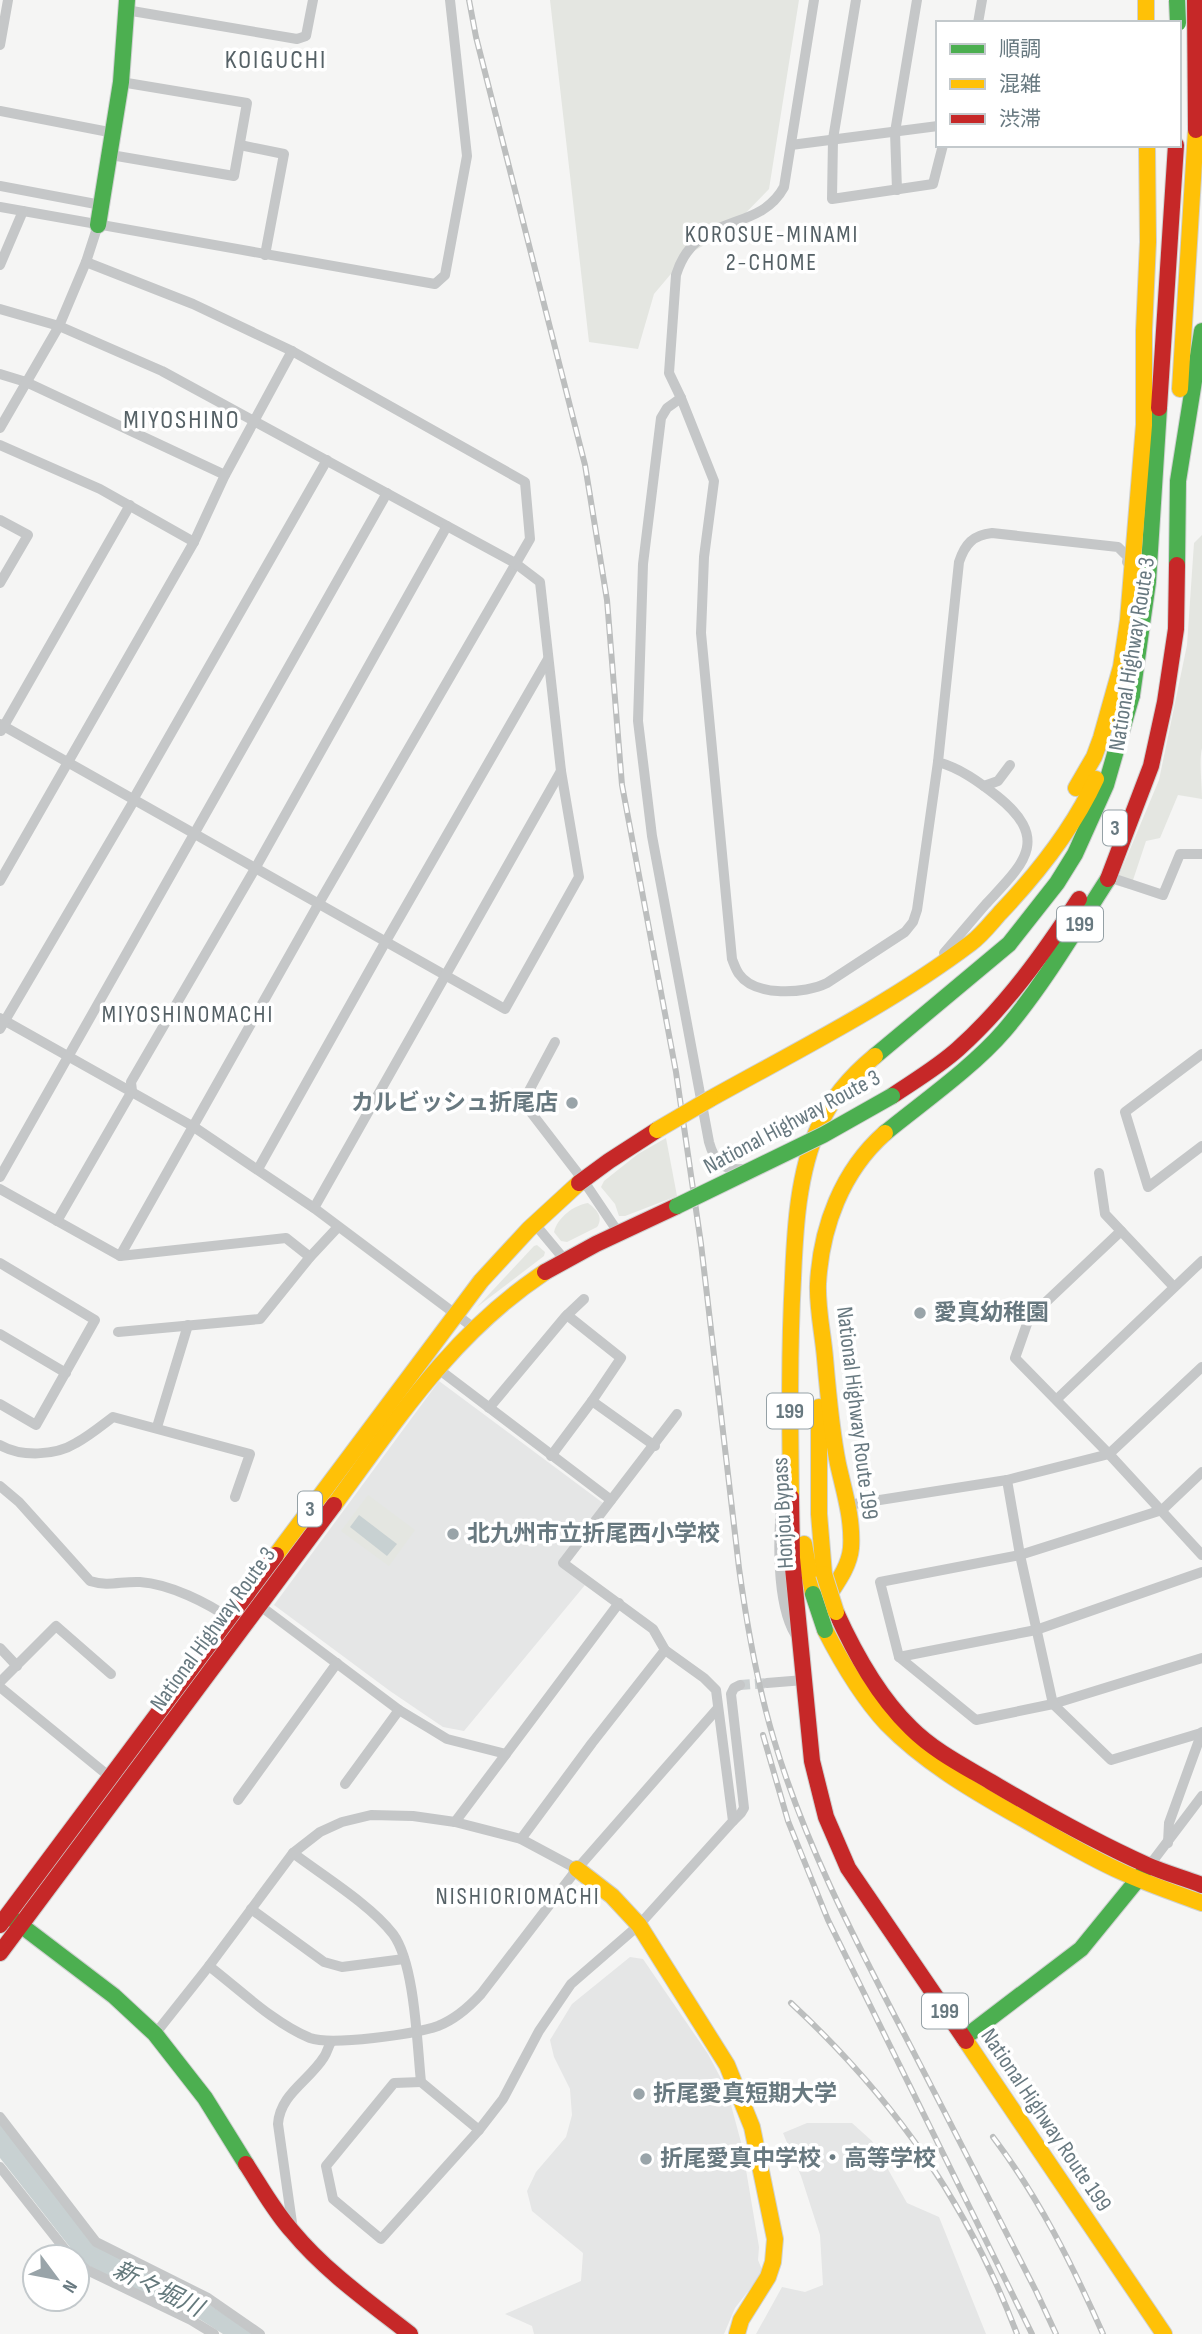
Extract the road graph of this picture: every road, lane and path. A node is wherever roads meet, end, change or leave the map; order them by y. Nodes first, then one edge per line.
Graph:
1 (8, 0) edge
2 (313, 0) edge
3 (450, 0) edge
4 (814, 0) edge
5 (856, 0) edge
6 (917, 0) edge
7 (982, 0) edge
8 (1146, 0) edge
9 (1164, 0) edge
10 (1177, 0) edge
11 (1195, 0) edge
12 (126, 5) edge
13 (1202, 6) edge
14 (978, 21) edge
15 (1146, 21) edge
16 (1178, 21) edge
17 (0, 45) edge
18 (121, 82) junction
19 (0, 111) edge
20 (936, 126) edge
21 (895, 132) junction
22 (114, 133) junction
23 (833, 139) junction
24 (240, 145) junction
25 (791, 145) junction
26 (942, 147) edge
27 (1147, 147) edge
28 (1176, 147) edge
29 (111, 155) junction
30 (0, 186) edge
31 (897, 191) junction
32 (102, 205) junction
33 (0, 207) edge
34 (23, 211) junction
35 (98, 225) junction
36 (265, 255) junction
37 (86, 262) junction
38 (0, 265) edge
39 (0, 309) edge
40 (59, 326) junction
41 (1202, 331) edge
42 (292, 351) junction
43 (0, 374) edge
44 (26, 382) junction
45 (681, 398) junction
46 (256, 421) junction
47 (1144, 425) junction
48 (0, 428) edge
49 (0, 445) edge
50 (327, 460) junction
51 (225, 475) junction
52 (1178, 481) junction
53 (387, 493) junction
54 (130, 505) junction
55 (0, 520) edge
56 (447, 526) junction
57 (194, 542) junction
58 (1118, 547) junction
59 (515, 563) junction
60 (0, 583) edge
61 (548, 659) junction
62 (1132, 695) junction
63 (1, 727) edge
64 (1101, 737) junction
65 (1094, 757) junction
66 (70, 762) junction
67 (938, 762) junction
68 (1010, 765) dead end
69 (561, 771) junction
70 (984, 786) junction
71 (134, 798) junction
72 (1069, 824) junction
73 (195, 832) junction
74 (1202, 854) edge
75 (256, 867) junction
76 (1109, 877) junction
77 (0, 881) edge
78 (319, 903) junction
79 (386, 941) junction
80 (940, 958) junction
81 (446, 975) junction
82 (2, 1023) edge
83 (821, 1036) junction
84 (555, 1042) dead end
85 (1202, 1055) edge
86 (68, 1056) junction
87 (871, 1058) junction
88 (132, 1091) junction
89 (194, 1127) junction
90 (1202, 1146) edge
91 (797, 1164) junction
92 (258, 1169) junction
93 (1099, 1174) dead end
94 (0, 1177) edge
95 (583, 1180) junction
96 (0, 1189) edge
97 (314, 1208) junction
98 (57, 1221) junction
99 (534, 1223) junction
100 (338, 1227) junction
101 (1121, 1231) junction
102 (618, 1232) junction
103 (120, 1256) junction
104 (310, 1257) junction
105 (564, 1259) junction
106 (1202, 1261) edge
107 (0, 1263) edge
108 (818, 1286) junction
109 (1174, 1287) junction
110 (584, 1299) dead end
111 (456, 1313) junction
112 (567, 1315) junction
113 (188, 1325) junction
114 (474, 1328) junction
115 (118, 1332) dead end
116 (0, 1334) edge
117 (1202, 1367) edge
118 (437, 1368) junction
119 (66, 1373) junction
120 (1057, 1399) junction
121 (592, 1401) junction
122 (0, 1404) edge
123 (489, 1408) junction
124 (677, 1414) dead end
125 (157, 1427) junction
126 (0, 1445) edge
127 (654, 1446) junction
128 (1109, 1454) junction
129 (551, 1455) junction
130 (1202, 1472) edge
131 (1007, 1480) junction
132 (0, 1486) edge
133 (235, 1497) dead end
134 (611, 1500) junction
135 (848, 1505) junction
136 (1162, 1510) junction
137 (1020, 1555) junction
138 (1202, 1555) edge
139 (1202, 1572) edge
140 (829, 1580) junction
141 (619, 1603) junction
142 (259, 1605) junction
143 (229, 1618) junction
144 (243, 1628) junction
145 (1036, 1630) junction
146 (0, 1648) edge
147 (665, 1650) junction
148 (802, 1651) junction
149 (900, 1657) junction
150 (1202, 1658) edge
151 (337, 1663) junction
152 (17, 1665) junction
153 (111, 1674) dead end
154 (804, 1680) junction
155 (767, 1683) tunnel mouth
156 (0, 1685) edge
157 (740, 1685) dead end
158 (1053, 1704) junction
159 (718, 1708) junction
160 (399, 1710) junction
161 (1202, 1733) edge
162 (506, 1754) junction
163 (110, 1777) junction
164 (345, 1784) dead end
165 (1202, 1796) edge
166 (238, 1800) dead end
167 (733, 1821) junction
168 (455, 1822) junction
169 (521, 1839) junction
170 (1168, 1843) junction
171 (293, 1853) junction
172 (1149, 1866) junction
173 (577, 1869) junction
174 (1138, 1880) junction
175 (1202, 1885) edge
176 (1202, 1903) edge
177 (251, 1909) junction
178 (7, 1918) edge
179 (639, 1925) junction
180 (0, 1953) edge
181 (404, 1959) junction
182 (209, 1966) junction
183 (416, 2031) junction
184 (155, 2034) junction
185 (964, 2038) junction
186 (331, 2042) junction
187 (421, 2082) junction
188 (0, 2117) edge
189 (479, 2130) junction
190 (0, 2167) edge
191 (293, 2233) junction
192 (60, 2243) edge
193 (91, 2272) edge
194 (214, 2334) edge
195 (260, 2334) edge
196 (410, 2334) edge
197 (737, 2334) edge
198 (1164, 2334) edge

1 - 17 street
2 - 12 street
3 - 36 street
4 - 25 street
5 - 23 street
6 - 21 street
7 - 14 street
8 - 15 main road
9 - 13 main road
10 - 16 main road, bridge
11 - 52 main road, National Highway Route 3 / 3, bridge
12 - 18 main road
18 - 22 main road
18 - 24 street
19 - 22 street
20 - 21 street
21 - 23 street
21 - 31 street
22 - 29 main road
23 - 25 street
23 - 31 street
24 - 29 street
24 - 36 street
25 - 45 street
26 - 31 street
27 - 47 main road
28 - 62 main road, National Highway Route 3 / 3
29 - 32 main road
30 - 32 street
32 - 35 main road
33 - 34 street
34 - 35 street
34 - 38 street
35 - 36 street
35 - 37 street
37 - 40 street
37 - 42 street
39 - 40 street
40 - 44 street
40 - 46 street
41 - 52 main road
42 - 46 street
42 - 59 street
43 - 44 street
44 - 48 street
44 - 51 street
45 - 67 street
45 - 91 street
46 - 50 street
46 - 51 street
47 - 58 street
47 - 64 main road
49 - 54 street
50 - 53 street
50 - 71 street
51 - 57 street
52 - 76 main road, National Highway Route 199 / 199
52 - 102 main road, National Highway Route 3 / 3, bridge
53 - 56 street
53 - 73 street
54 - 57 street
54 - 63 street
55 - 60 street
56 - 59 street
56 - 75 street
57 - 66 street
58 - 64 street
58 - 67 street
59 - 61 street
59 - 78 street
61 - 69 street
61 - 79 street
62 - 72 main road, National Highway Route 3 / 3
62 - 87 main road, National Highway Route 199 / 199
63 - 66 street
64 - 65 main road
65 - 72 main road
65 - 80 main road
66 - 71 street
66 - 77 street
67 - 70 street
68 - 70 street
69 - 81 street
69 - 81 street
70 - 80 street
71 - 73 street
71 - 82 street
72 - 83 main road, National Highway Route 3 / 3
72 - 87 main road
73 - 75 street
73 - 86 street
74 - 76 street
75 - 78 street
75 - 88 street
76 - 108 main road, National Highway Route 199 / 199
78 - 79 street
78 - 89 street
79 - 81 street
79 - 92 street
80 - 83 main road
81 - 97 street
82 - 86 street
83 - 95 main road, National Highway Route 3 / 3, bridge
84 - 95 street
85 - 90 street
86 - 88 street
86 - 94 street
87 - 91 main road, National Highway Route 199 / 199
88 - 89 street
88 - 98 street
89 - 92 street
89 - 103 street
91 - 148 main road, National Highway Route 199 / 199
91 - 174 main road, Honjou Bypass / 199, bridge
92 - 97 street
93 - 101 street
95 - 99 main road, National Highway Route 3 / 3
95 - 102 street
96 - 98 street
97 - 100 street
98 - 103 street
99 - 105 street
99 - 111 main road, National Highway Route 3 / 3
100 - 104 street
100 - 111 street
101 - 109 street
101 - 120 street
102 - 105 main road, National Highway Route 3 / 3
103 - 104 street
104 - 113 street
105 - 114 main road, National Highway Route 3 / 3
106 - 109 street
107 - 119 street
108 - 135 main road, National Highway Route 199 / 199
108 - 140 main road, Honjou Bypass / 199
109 - 120 street
110 - 112 street
111 - 114 street
111 - 143 main road, National Highway Route 3 / 3
112 - 121 street
112 - 123 street
113 - 115 street
113 - 125 street
114 - 118 main road, National Highway Route 3 / 3
116 - 119 street
117 - 128 street
118 - 123 street
118 - 142 main road, National Highway Route 3 / 3
119 - 122 street
120 - 128 street
121 - 127 street
121 - 129 street
123 - 129 street
124 - 127 street
125 - 126 street
125 - 133 street
127 - 134 street
128 - 131 street
128 - 136 street
129 - 134 street
130 - 136 street
131 - 135 street
131 - 137 street
132 - 143 street
134 - 141 street
135 - 140 main road, National Highway Route 199 / 199
136 - 137 street
136 - 138 street
137 - 145 street
137 - 149 street
139 - 145 street
140 - 148 main road, National Highway Route 199 / 199
140 - 172 main road, Honjou Bypass / 199, bridge
141 - 147 street
141 - 162 street
142 - 144 main road, National Highway Route 3 / 3
142 - 151 street
143 - 144 street
143 - 163 main road, National Highway Route 3 / 3
144 - 178 main road, National Highway Route 3 / 3
145 - 149 street
145 - 158 street
146 - 152 street
147 - 159 street
147 - 169 street
148 - 154 main road, National Highway Route 199 / 199
149 - 158 street
150 - 158 street
151 - 160 street
151 - 166 street
152 - 153 street
152 - 156 street
154 - 155 street
154 - 185 main road, National Highway Route 199 / 199
156 - 163 street
157 - 167 street
158 - 161 street
159 - 167 street
159 - 173 street
160 - 162 street
160 - 164 street
161 - 170 street
162 - 168 street
163 - 178 main road, National Highway Route 3 / 3
165 - 170 street
167 - 179 street
168 - 169 street
168 - 171 street
169 - 173 street
170 - 172 street
171 - 177 street
171 - 181 street
172 - 174 main road
172 - 175 main road, Honjou Bypass / 199
173 - 179 main road
173 - 183 street
174 - 176 main road, Honjou Bypass / 199
174 - 185 main road
177 - 181 street
177 - 182 street
178 - 180 main road, National Highway Route 3 / 3
178 - 184 main road
179 - 189 street
179 - 197 main road
181 - 183 street
182 - 184 street
182 - 186 street
183 - 186 street
183 - 187 street
184 - 191 main road
185 - 198 main road, National Highway Route 199 / 199
186 - 191 street
187 - 189 street
187 - 189 street
188 - 195 street
190 - 192 street
191 - 196 main road
193 - 194 street

